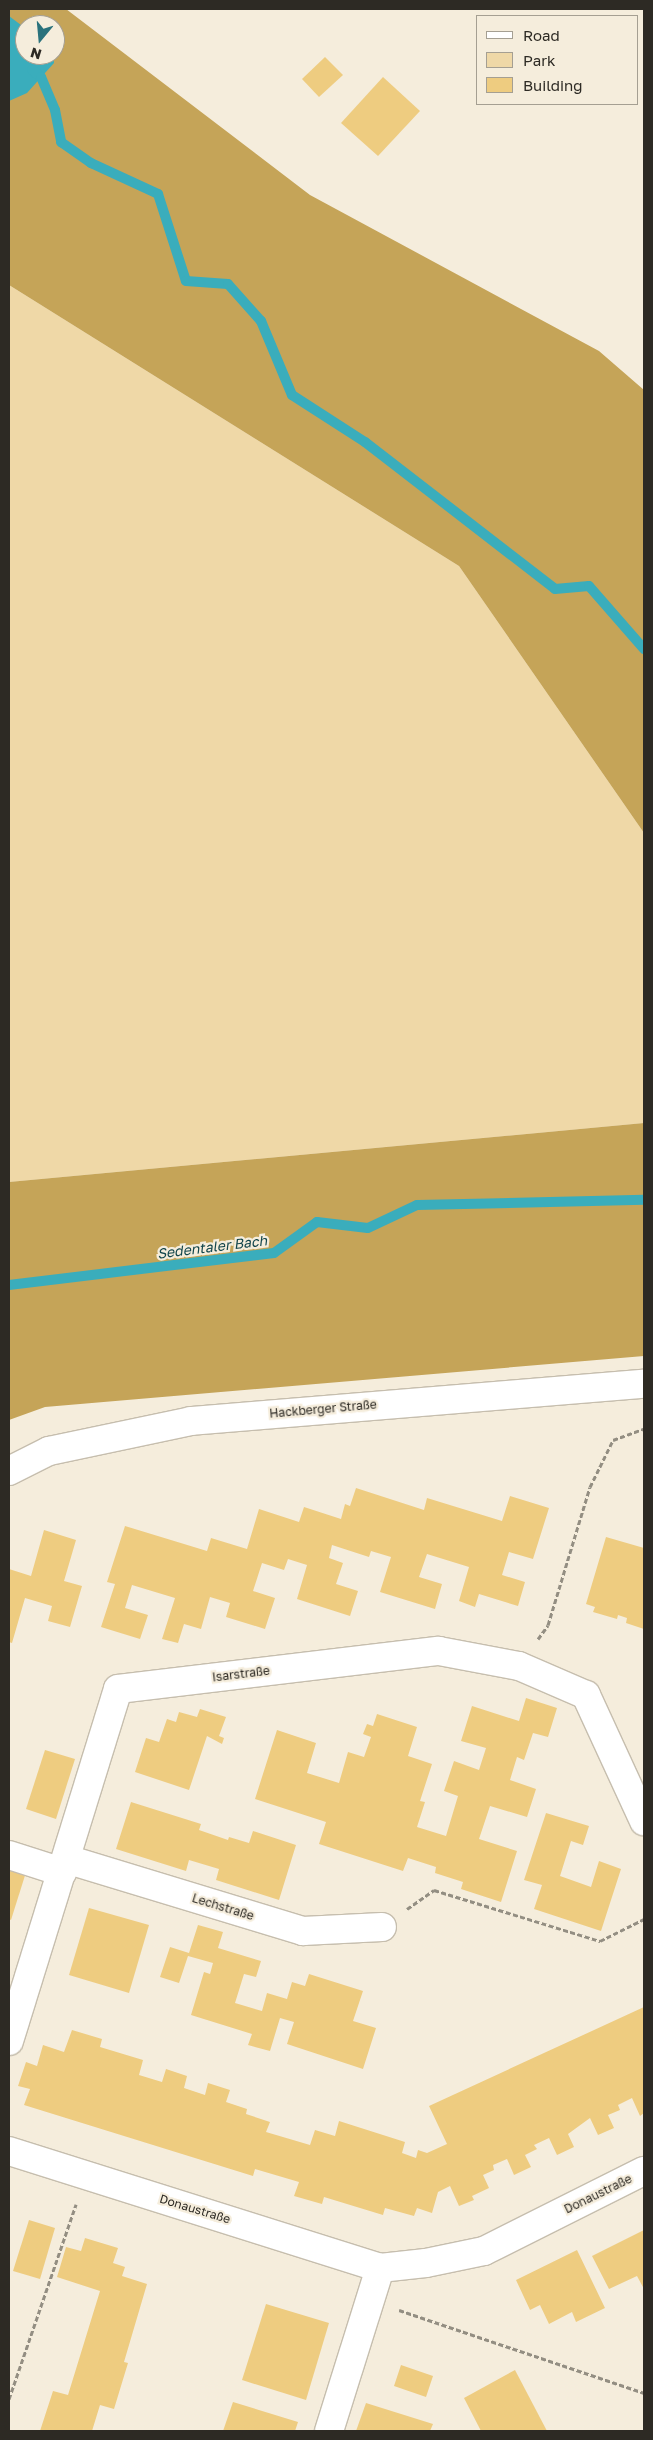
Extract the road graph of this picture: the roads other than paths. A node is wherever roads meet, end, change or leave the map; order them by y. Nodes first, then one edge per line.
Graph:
1 (644, 1384) edge
2 (9, 1471) edge
3 (644, 1821) edge
4 (9, 1855) edge
5 (64, 1866) junction
6 (382, 1927) road end
7 (9, 2041) edge
8 (9, 2151) edge
9 (644, 2171) edge
10 (380, 2268) junction
11 (329, 2431) edge

1 - 2 street, Hackberger Straße
3 - 5 street, Isarstraße
4 - 5 street, Lechstraße
5 - 6 street, Lechstraße
5 - 7 street, Isarstraße
8 - 10 street, Donaustraße
9 - 10 street, Donaustraße
10 - 11 street

